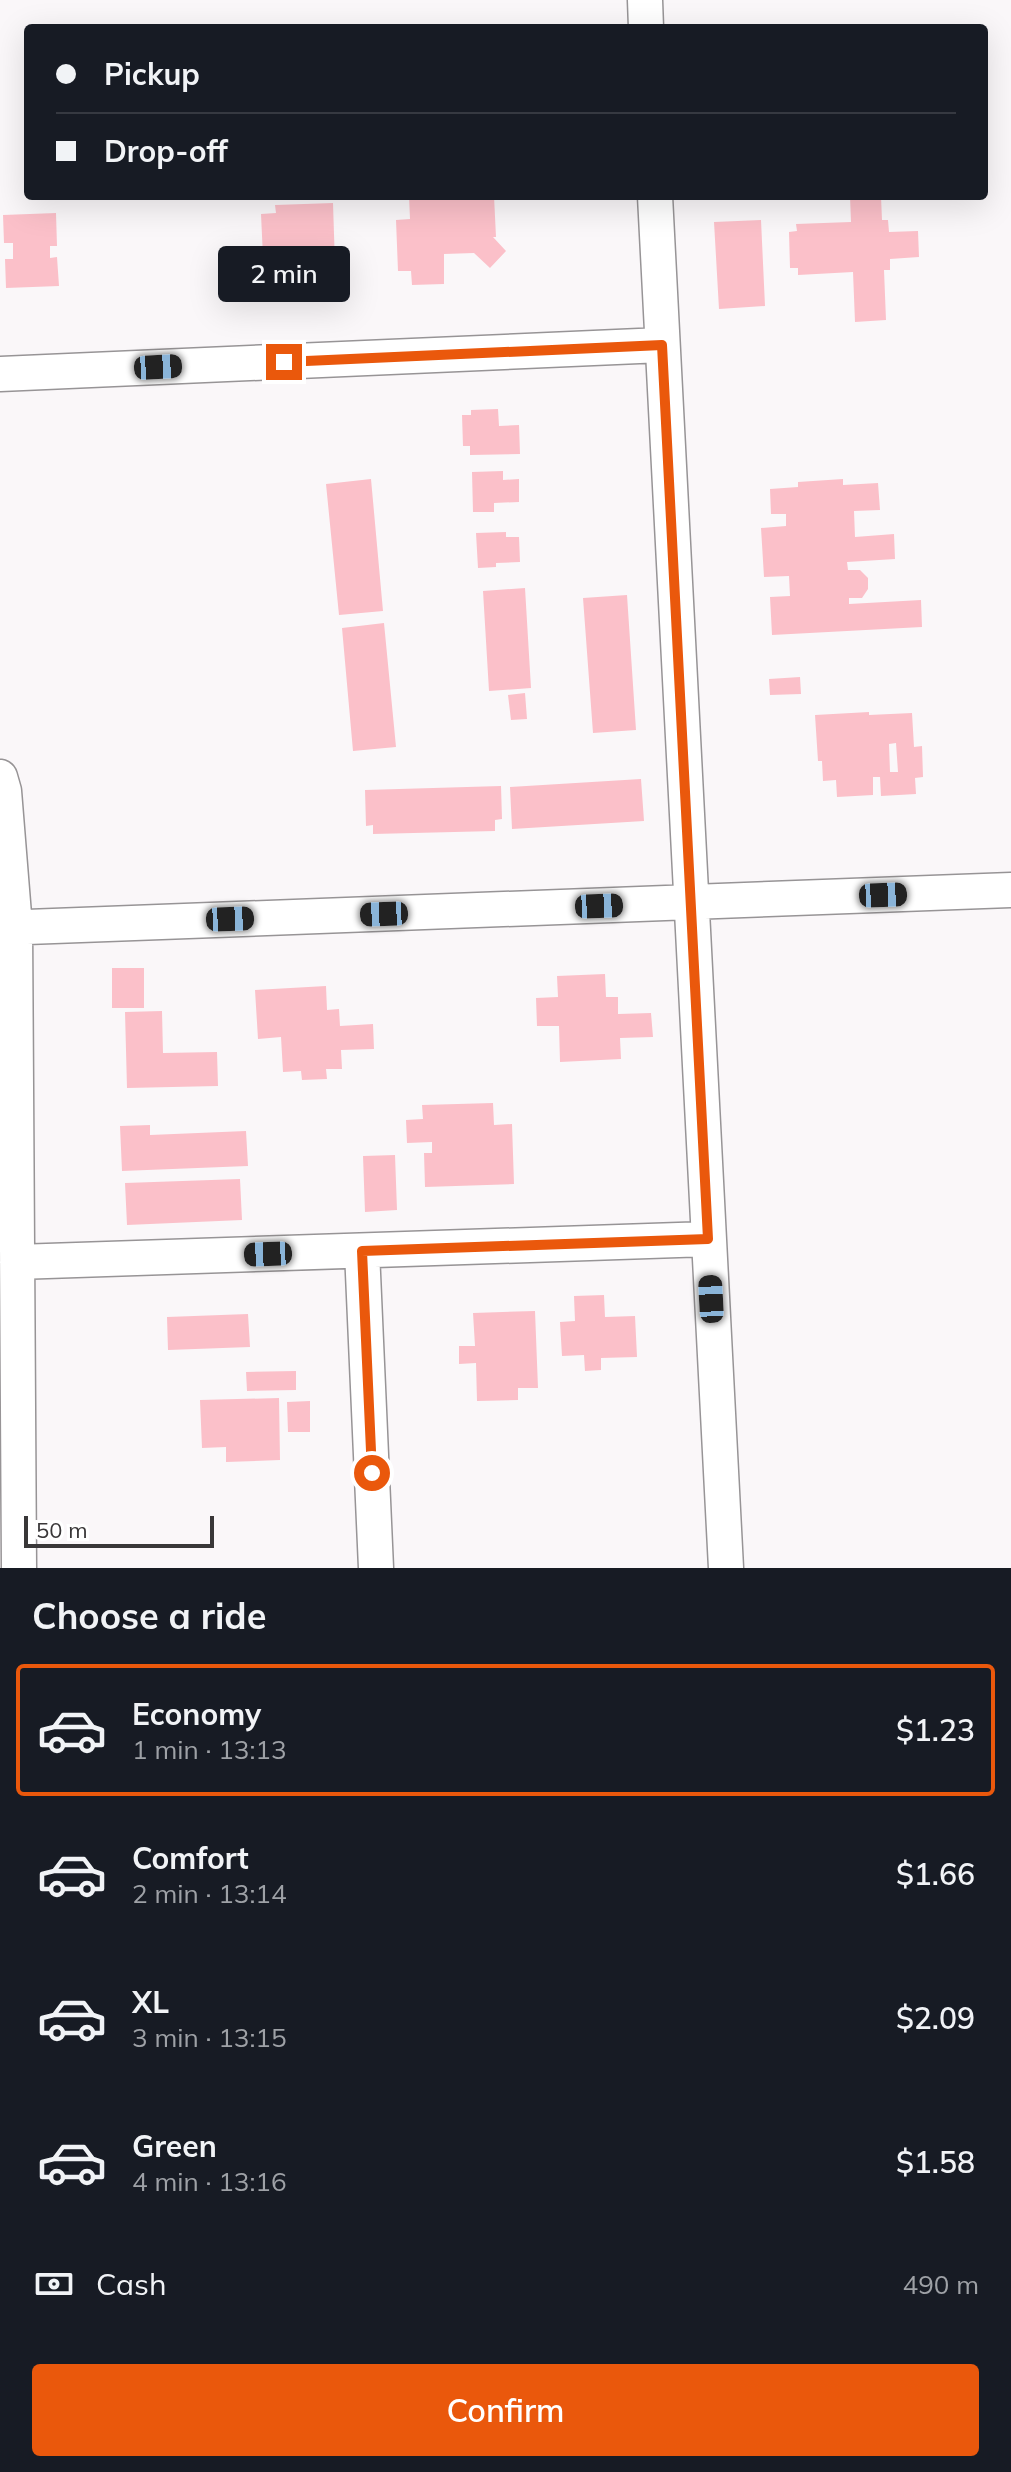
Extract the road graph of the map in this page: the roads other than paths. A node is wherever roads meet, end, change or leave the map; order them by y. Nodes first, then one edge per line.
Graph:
1 (645, 0) edge
2 (646, 24) edge
3 (655, 200) edge
4 (662, 345) junction
5 (0, 374) edge
6 (0, 777) edge
7 (1011, 890) edge
8 (691, 902) junction
9 (8, 928) edge
10 (708, 1239) junction
11 (362, 1251) junction
12 (17, 1262) junction
13 (19, 1568) edge
14 (376, 1568) edge
15 (726, 1568) edge

1 - 2 street
3 - 4 street
4 - 5 street
4 - 8 street
6 - 9 street
7 - 8 street
8 - 9 street
8 - 10 street
9 - 12 street
10 - 11 street
10 - 15 street
11 - 12 street
11 - 14 street
12 - 13 street

